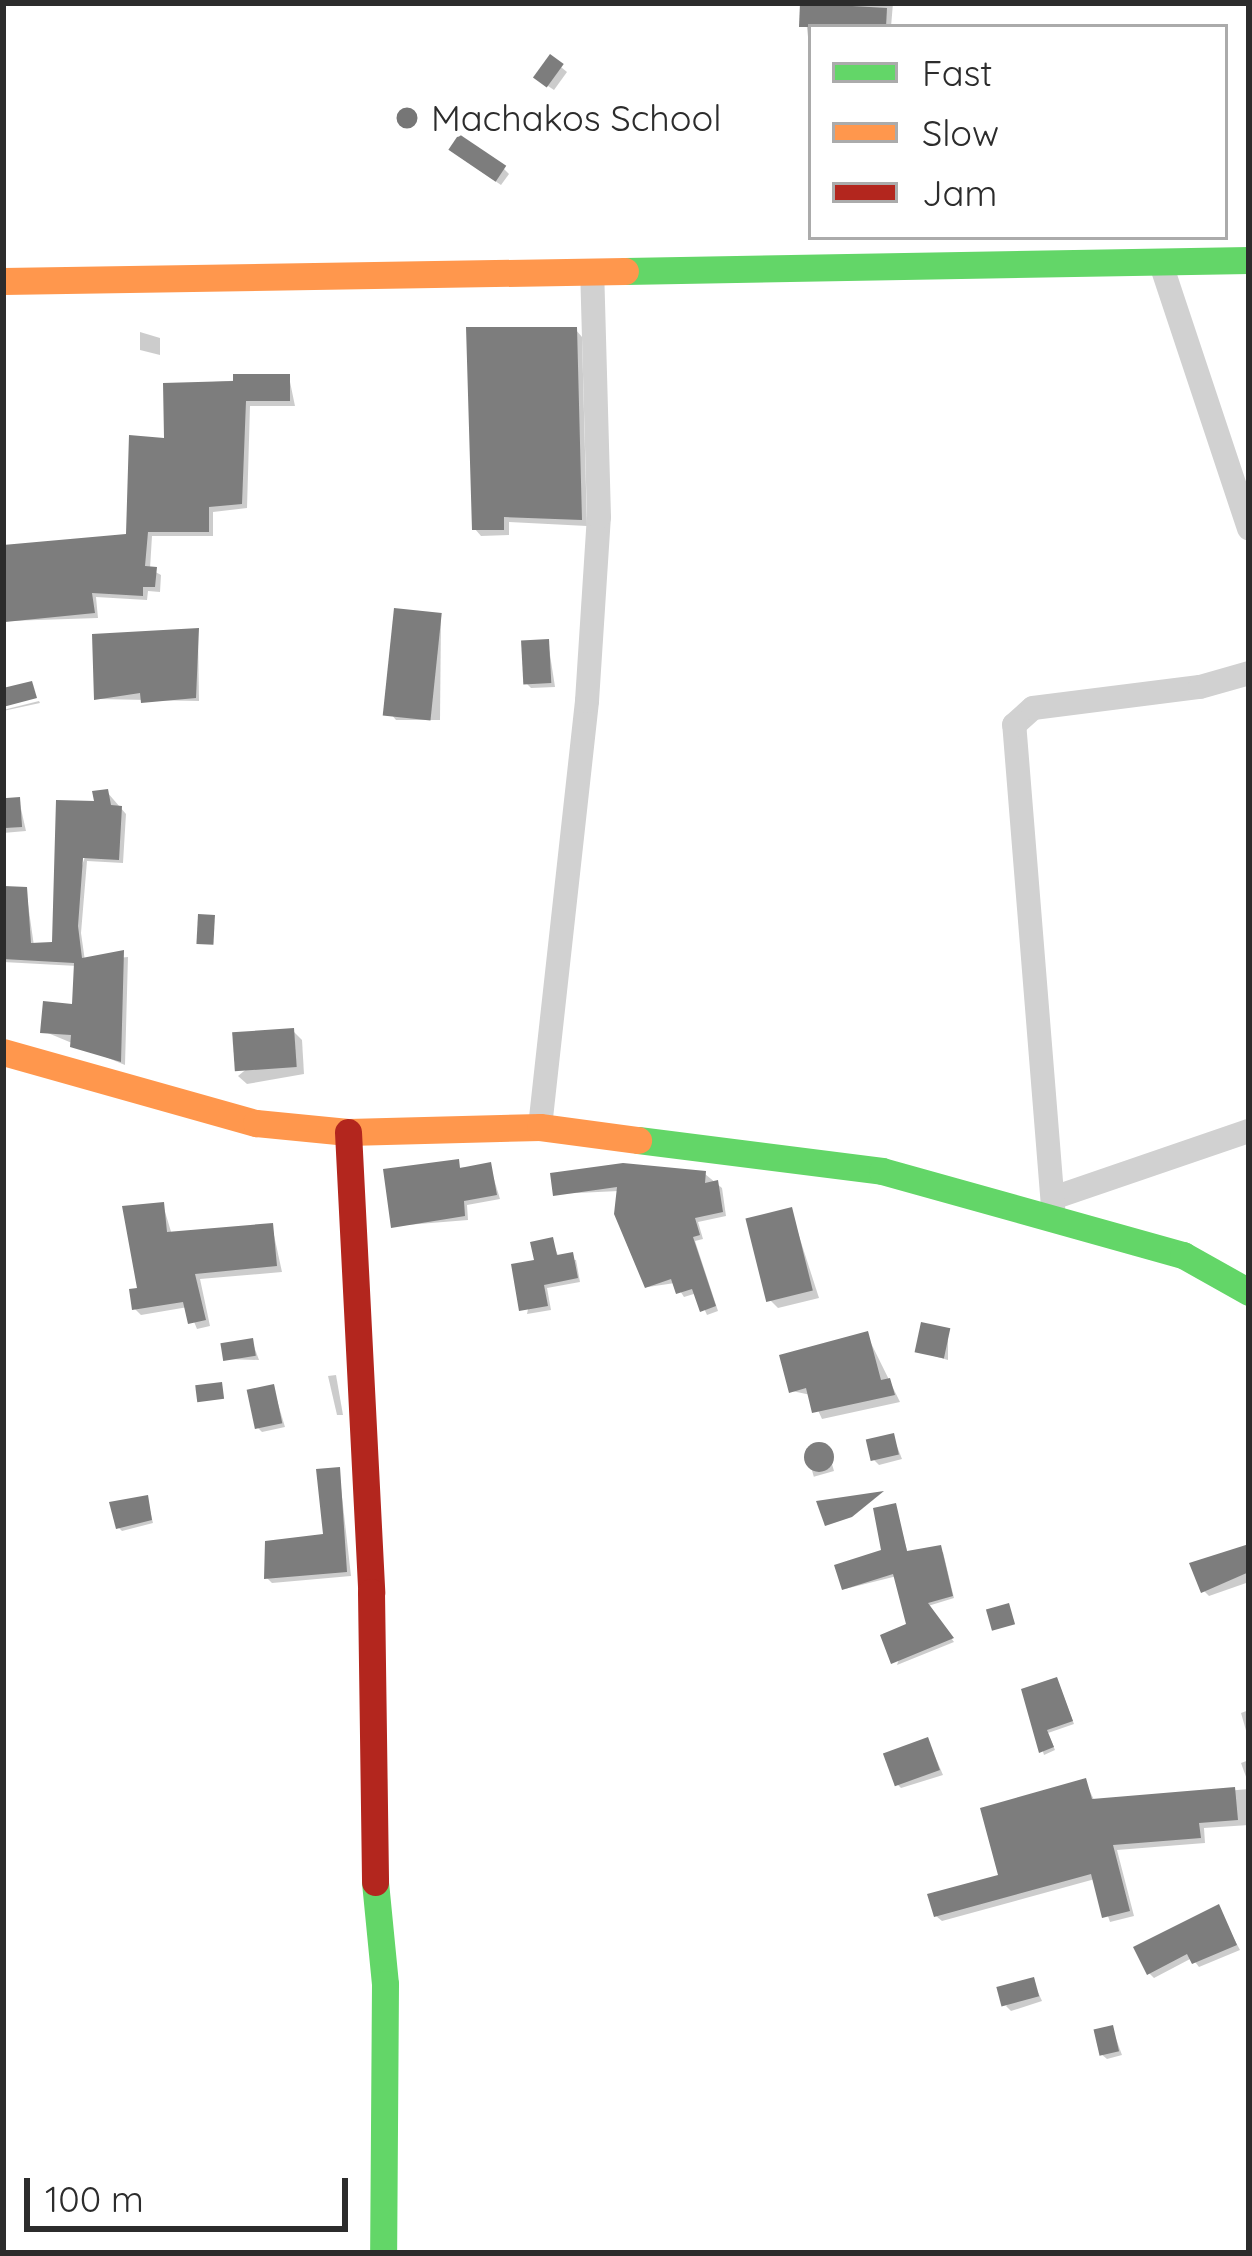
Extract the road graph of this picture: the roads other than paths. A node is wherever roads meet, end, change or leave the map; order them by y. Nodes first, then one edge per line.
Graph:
1 (1249, 260) edge
2 (1160, 261) junction
3 (592, 271) junction
4 (3, 281) edge
5 (1249, 529) edge
6 (1249, 673) edge
7 (3, 1052) edge
8 (540, 1126) junction
9 (1249, 1131) edge
10 (348, 1132) junction
11 (1053, 1209) junction
12 (1249, 1292) edge
13 (383, 2253) edge

1 - 2 street
2 - 3 street
2 - 5 street
3 - 4 street
3 - 8 street
6 - 11 street
7 - 10 street
8 - 10 street
8 - 11 street
9 - 11 street
10 - 13 street
11 - 12 street

